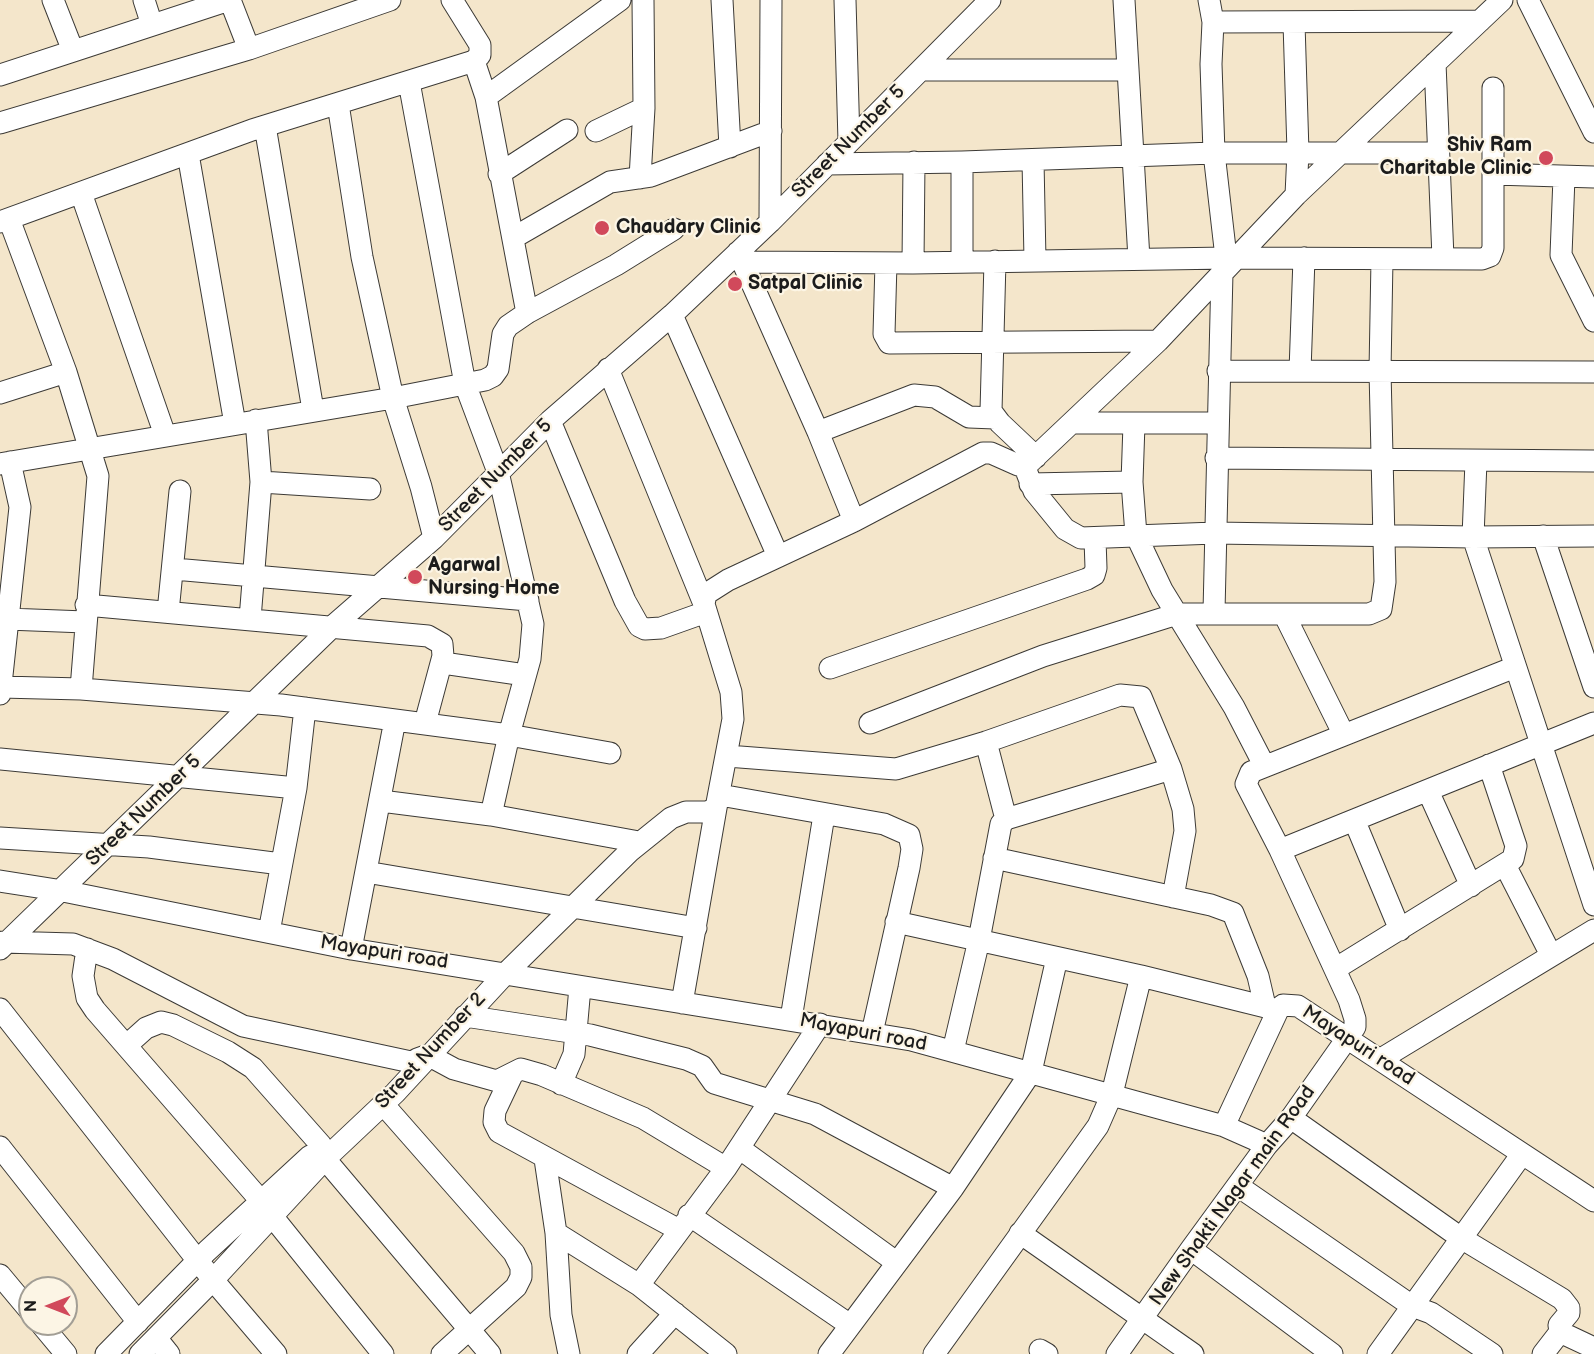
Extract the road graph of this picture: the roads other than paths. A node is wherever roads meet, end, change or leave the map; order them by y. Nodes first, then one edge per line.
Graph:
1 (53, 0) edge
2 (144, 0) edge
3 (229, 0) edge
4 (390, 0) edge
5 (620, 0) edge
6 (643, 0) edge
7 (722, 0) edge
8 (771, 0) edge
9 (845, 0) edge
10 (990, 0) edge
11 (1124, 0) edge
12 (1209, 0) edge
13 (1502, 0) edge
14 (1528, 0) edge
15 (461, 3) edge
16 (1480, 21) junction
17 (1214, 22) junction
18 (1294, 23) junction
19 (152, 25) junction
20 (249, 49) junction
21 (73, 51) junction
22 (474, 61) junction
23 (1436, 63) junction
24 (921, 70) junction
25 (1128, 70) junction
26 (0, 75) edge
27 (409, 82) junction
28 (1493, 88) dead end
29 (486, 97) junction
30 (338, 104) junction
31 (644, 108) junction
32 (0, 123) edge
33 (266, 126) junction
34 (567, 130) dead end
35 (596, 131) dead end
36 (771, 131) junction
37 (1594, 132) edge
38 (849, 142) junction
39 (730, 147) junction
40 (1298, 152) junction
41 (1343, 152) junction
42 (1214, 153) junction
43 (1437, 153) junction
44 (188, 154) junction
45 (1132, 156) junction
46 (1033, 160) junction
47 (914, 162) junction
48 (962, 162) junction
49 (827, 164) junction
50 (499, 174) junction
51 (1494, 174) junction
52 (1564, 177) junction
53 (1594, 177) edge
54 (640, 178) junction
55 (81, 193) junction
56 (1296, 195) junction
57 (5, 220) edge
58 (770, 222) junction
59 (674, 229) dead end
60 (513, 238) junction
61 (740, 257) junction
62 (1304, 258) junction
63 (1443, 258) junction
64 (1139, 259) junction
65 (1382, 259) junction
66 (1035, 260) junction
67 (962, 261) junction
68 (995, 261) junction
69 (886, 263) junction
70 (913, 263) junction
71 (1228, 263) junction
72 (527, 313) junction
73 (672, 315) junction
74 (1594, 321) edge
75 (1158, 340) junction
76 (993, 343) junction
77 (608, 369) junction
78 (1218, 370) junction
79 (1380, 370) junction
80 (1300, 371) junction
81 (66, 372) junction
82 (1594, 372) edge
83 (465, 384) junction
84 (0, 393) edge
85 (393, 398) junction
86 (313, 410) junction
87 (995, 418) junction
88 (256, 420) junction
89 (550, 421) junction
90 (1073, 423) junction
91 (1217, 423) junction
92 (235, 424) junction
93 (1134, 424) junction
94 (818, 432) junction
95 (165, 435) junction
96 (92, 450) junction
97 (1216, 458) junction
98 (1384, 459) junction
99 (1476, 461) junction
100 (1594, 461) edge
101 (5, 463) edge
102 (1030, 469) junction
103 (498, 472) junction
104 (261, 482) junction
105 (1132, 482) junction
106 (370, 489) dead end
107 (180, 491) dead end
108 (854, 521) junction
109 (1215, 533) junction
110 (1136, 535) junction
111 (1384, 536) junction
112 (1543, 536) junction
113 (1473, 537) junction
114 (1594, 537) edge
115 (434, 538) junction
116 (1095, 539) junction
117 (778, 556) junction
118 (174, 569) junction
119 (254, 576) junction
120 (378, 587) junction
121 (528, 600) junction
122 (705, 608) junction
123 (168, 612) junction
124 (1214, 612) junction
125 (85, 613) junction
126 (1177, 614) junction
127 (1284, 614) junction
128 (7, 619) junction
129 (250, 619) junction
130 (333, 626) junction
131 (443, 663) junction
132 (1515, 667) junction
133 (830, 668) dead end
134 (525, 675) junction
135 (1594, 687) edge
136 (81, 689) junction
137 (1, 691) edge
138 (254, 704) junction
139 (305, 708) junction
140 (394, 720) junction
141 (425, 723) junction
142 (870, 723) dead end
143 (1594, 723) edge
144 (1342, 734) junction
145 (509, 735) junction
146 (986, 742) junction
147 (1540, 743) junction
148 (610, 753) dead end
149 (0, 759) edge
150 (726, 764) junction
151 (1264, 765) junction
152 (1489, 765) junction
153 (1171, 769) junction
154 (180, 777) junction
155 (296, 788) junction
156 (1428, 791) junction
157 (381, 801) junction
158 (718, 801) junction
159 (491, 815) junction
160 (824, 815) junction
161 (1006, 819) junction
162 (1355, 822) junction
163 (0, 838) edge
164 (639, 842) junction
165 (109, 844) junction
166 (1280, 850) junction
167 (994, 858) junction
168 (281, 864) junction
169 (1505, 865) junction
170 (366, 872) junction
171 (0, 881) edge
172 (1471, 886) junction
173 (63, 891) junction
174 (1173, 897) junction
175 (1594, 905) edge
176 (574, 906) junction
177 (896, 922) junction
178 (696, 928) junction
179 (1400, 930) junction
180 (1594, 930) edge
181 (269, 932) junction
182 (979, 940) junction
183 (3, 944) edge
184 (87, 949) junction
185 (351, 949) junction
186 (1551, 955) junction
187 (1057, 958) junction
188 (1335, 969) junction
189 (506, 973) junction
190 (1141, 976) junction
191 (580, 987) junction
192 (682, 1003) junction
193 (1272, 1008) junction
194 (0, 1009) edge
195 (465, 1016) junction
196 (791, 1019) junction
197 (820, 1024) junction
198 (576, 1032) junction
199 (872, 1034) junction
200 (1348, 1037) junction
201 (127, 1045) junction
202 (953, 1051) junction
203 (419, 1058) junction
204 (1381, 1059) junction
205 (1031, 1072) junction
206 (513, 1073) junction
207 (561, 1084) junction
208 (1112, 1094) junction
209 (770, 1099) junction
210 (383, 1104) junction
211 (1291, 1118) junction
212 (1224, 1126) junction
213 (1267, 1145) junction
214 (0, 1148) edge
215 (740, 1148) junction
216 (323, 1152) junction
217 (1522, 1154) junction
218 (544, 1159) junction
219 (726, 1168) junction
220 (1238, 1186) junction
221 (953, 1188) junction
222 (1594, 1201) edge
223 (266, 1209) junction
224 (684, 1222) junction
225 (556, 1233) junction
226 (1020, 1233) junction
227 (1461, 1238) junction
228 (1191, 1249) junction
229 (197, 1261) junction
230 (896, 1262) junction
231 (0, 1275) edge
232 (213, 1280) junction
233 (639, 1285) junction
234 (18, 1297) edge
235 (1412, 1306) junction
236 (675, 1313) junction
237 (1143, 1320) junction
238 (138, 1322) junction
239 (850, 1325) junction
240 (470, 1329) junction
241 (1560, 1332) junction
242 (51, 1336) edge
243 (163, 1347) edge
244 (1594, 1351) edge
245 (66, 1354) edge
246 (106, 1354) edge
247 (140, 1354) edge
248 (276, 1354) edge
249 (383, 1354) edge
250 (442, 1354) edge
251 (490, 1354) edge
252 (569, 1354) edge
253 (638, 1354) edge
254 (726, 1354) edge
255 (829, 1354) edge
256 (934, 1354) edge
257 (1117, 1354) edge
258 (1193, 1354) edge
259 (1332, 1354) edge
260 (1378, 1354) edge
261 (1492, 1354) edge
262 (1543, 1354) edge

1 - 21 street
2 - 19 street
3 - 19 street
3 - 20 street
4 - 20 street
5 - 29 street
6 - 31 street
7 - 39 street
8 - 36 street
9 - 38 street
10 - 24 street, Street Number 5
11 - 25 street
12 - 17 street
13 - 16 street
14 - 37 street
15 - 22 street
16 - 18 street
16 - 23 street
17 - 18 street
17 - 42 street
18 - 40 street
19 - 21 street
20 - 32 street
21 - 26 street
22 - 27 street
22 - 29 street
23 - 41 street
23 - 43 street
24 - 25 street
24 - 38 street, Street Number 5
25 - 45 street
27 - 30 street
27 - 83 street
28 - 51 street
29 - 50 street
30 - 33 street
30 - 85 street
31 - 35 street
31 - 54 street
33 - 44 street
33 - 86 street
34 - 50 street
36 - 39 street
36 - 58 street
38 - 49 street, Street Number 5
39 - 54 street
40 - 41 street
40 - 42 street
40 - 56 street
41 - 43 street
41 - 56 street
42 - 45 street
42 - 71 street
43 - 63 street
44 - 55 street
44 - 92 street
45 - 46 street
45 - 64 street
46 - 48 street
46 - 66 street
47 - 48 street
47 - 49 street
47 - 70 street
48 - 67 street
49 - 58 street, Street Number 5
50 - 60 street
51 - 52 street
51 - 63 street
52 - 53 street
52 - 74 street
54 - 60 street
55 - 57 street
55 - 95 street
56 - 71 street
57 - 81 street
58 - 61 street, Street Number 5
59 - 72 street
60 - 72 street
61 - 69 street
61 - 73 street, Street Number 5
61 - 94 street
62 - 65 street
62 - 71 street
62 - 80 street
63 - 65 street
64 - 66 street
64 - 71 street
65 - 79 street
66 - 68 street
67 - 68 street
67 - 70 street
68 - 76 street
69 - 70 street
69 - 76 street
71 - 75 street
71 - 78 street
72 - 83 street
73 - 77 street, Street Number 5
73 - 117 street
75 - 76 street
75 - 90 street
76 - 87 street
77 - 89 street, Street Number 5
77 - 122 street
78 - 80 street
78 - 91 street
79 - 80 street
79 - 82 street
79 - 98 street
81 - 84 street
81 - 96 street
83 - 85 street
83 - 103 street
85 - 86 street
85 - 115 street
86 - 88 street
87 - 94 street
87 - 102 street
88 - 92 street
88 - 104 street
89 - 103 street, Street Number 5
89 - 122 street
90 - 93 street
90 - 102 street
91 - 93 street
91 - 97 street
92 - 95 street
93 - 105 street
94 - 108 street
95 - 96 street
96 - 101 street
96 - 125 street
97 - 98 street
97 - 109 street
98 - 99 street
98 - 111 street
99 - 100 street
99 - 113 street
101 - 128 street
102 - 105 street
102 - 108 street
102 - 116 street
103 - 115 street, Street Number 5
103 - 121 street
104 - 106 street
104 - 119 street
105 - 110 street
107 - 118 street
108 - 117 street
109 - 110 street
109 - 111 street
109 - 124 street
110 - 116 street
110 - 126 street
111 - 113 street
111 - 127 street
112 - 113 street
112 - 114 street
112 - 135 street
113 - 132 street
115 - 120 street, Street Number 5
116 - 133 street
117 - 122 street
118 - 119 street
118 - 123 street
119 - 120 street
119 - 129 street
120 - 121 street
120 - 130 street, Street Number 5
121 - 134 street
122 - 150 street
123 - 125 street
123 - 129 street
124 - 126 street
124 - 127 street
125 - 128 street
125 - 136 street
126 - 142 street
126 - 151 street
127 - 144 street
128 - 137 street
129 - 130 street
130 - 131 street
130 - 138 street, Street Number 5
131 - 134 street
131 - 141 street
132 - 144 street
132 - 147 street
134 - 145 street
136 - 137 street
136 - 138 street
138 - 139 street
138 - 154 street, Street Number 5
139 - 140 street
139 - 155 street
140 - 141 street
140 - 157 street
141 - 145 street
143 - 147 street
144 - 151 street
145 - 148 street
145 - 159 street
146 - 150 street
146 - 153 street
146 - 161 street
147 - 152 street
147 - 175 street
149 - 154 street
150 - 158 street
151 - 166 street
152 - 156 street
152 - 169 street
153 - 161 street
153 - 174 street
154 - 155 street
154 - 165 street, Street Number 5
155 - 168 street
156 - 162 street
156 - 172 street
157 - 159 street
157 - 170 street
158 - 160 street, Street Number 2
158 - 164 street, Street Number 2
158 - 178 street
159 - 164 street
160 - 177 street, Street Number 2
160 - 196 street
161 - 167 street
162 - 166 street
162 - 179 street
163 - 165 street
164 - 176 street, Street Number 2
165 - 168 street
165 - 173 street, Street Number 5
166 - 188 street
167 - 174 street
167 - 182 street
168 - 181 street
169 - 172 street
169 - 186 street
170 - 176 street
170 - 185 street
171 - 173 street, Mayapuri road
172 - 179 street
173 - 181 street, Mayapuri road
173 - 183 street, Street Number 5
174 - 193 street
176 - 178 street
176 - 189 street, Street Number 2
177 - 182 street
177 - 199 street
178 - 192 street
179 - 188 street
180 - 186 street
181 - 185 street, Mayapuri road
182 - 187 street
182 - 202 street
183 - 184 street
184 - 201 street
184 - 203 street
185 - 189 street, Mayapuri road
186 - 204 street
187 - 190 street
187 - 205 street
188 - 200 street
189 - 191 street, Mayapuri road
189 - 195 street, Street Number 2
190 - 193 street
190 - 208 street
191 - 192 street, Mayapuri road
191 - 198 street
192 - 196 street, Mayapuri road
193 - 200 street, Mayapuri road
193 - 212 street, Mayapuri road
194 - 229 street
195 - 198 street
195 - 203 street, Street Number 2
196 - 197 street, Mayapuri road
197 - 199 street, Mayapuri road
197 - 209 street
198 - 207 street
198 - 209 street
199 - 202 street, Mayapuri road
200 - 204 street, Mayapuri road
200 - 211 street, New Shakti Nagar main Road
201 - 216 street
201 - 223 street
202 - 205 street, Mayapuri road
203 - 206 street
203 - 210 street, Street Number 2
203 - 216 street
204 - 217 street, Mayapuri road
205 - 208 street, Mayapuri road
205 - 221 street
206 - 207 street
206 - 218 street
207 - 219 street
208 - 212 street, Mayapuri road
208 - 226 street
209 - 215 street
209 - 221 street
210 - 216 street, Street Number 2
210 - 240 street
211 - 213 street, New Shakti Nagar main Road
211 - 227 street
212 - 213 street
213 - 220 street, New Shakti Nagar main Road
214 - 238 street
215 - 219 street
215 - 230 street
216 - 223 street, Street Number 2
216 - 240 street
217 - 222 street, Mayapuri road
217 - 227 street
218 - 224 street
218 - 225 street
219 - 224 street
220 - 228 street, New Shakti Nagar main Road
220 - 235 street
221 - 230 street
223 - 229 street
223 - 232 street, Street Number 2
223 - 249 street
224 - 233 street
224 - 239 street
225 - 233 street
225 - 252 street
226 - 237 street
226 - 256 street
227 - 235 street
227 - 241 street
228 - 237 street, New Shakti Nagar main Road
228 - 259 street
229 - 232 street
229 - 238 street
230 - 239 street
231 - 234 street
232 - 243 street, Street Number 2
232 - 248 street
233 - 236 street
235 - 260 street
235 - 261 street
236 - 253 street
236 - 254 street
237 - 257 street, New Shakti Nagar main Road
237 - 258 street
238 - 246 street
239 - 255 street
240 - 250 street
240 - 251 street
241 - 244 street
241 - 262 street
242 - 245 street
243 - 247 street, Street Number 2

